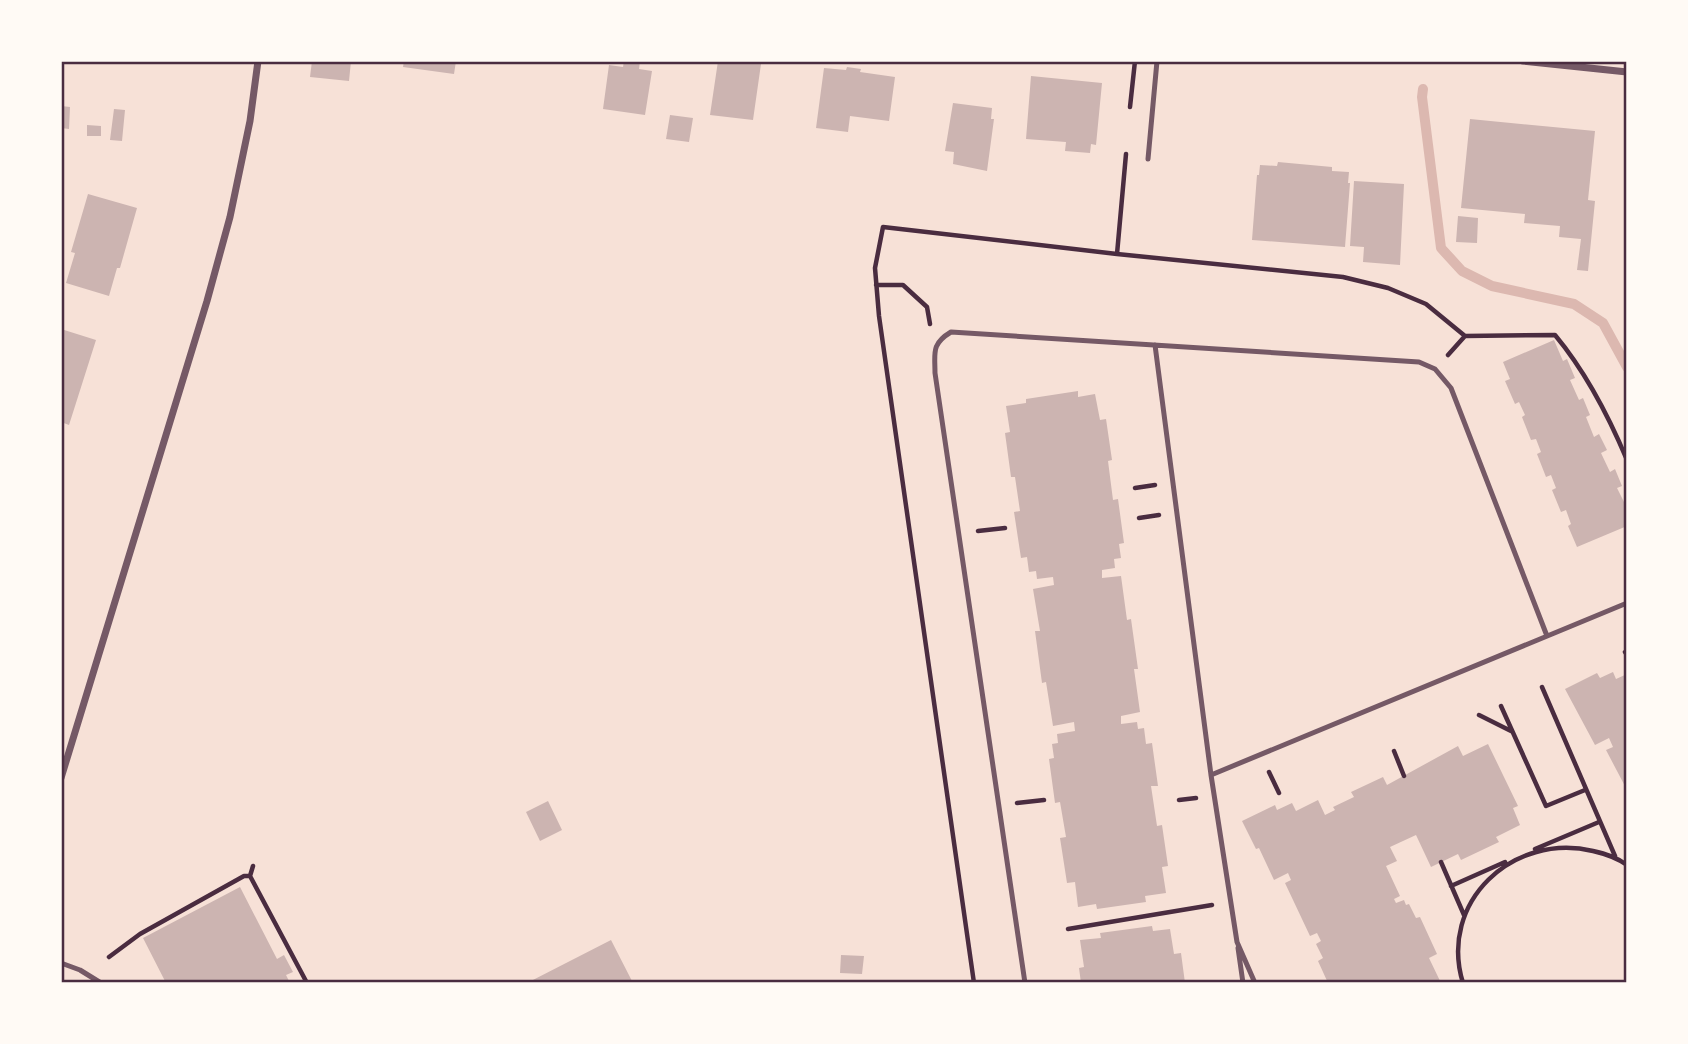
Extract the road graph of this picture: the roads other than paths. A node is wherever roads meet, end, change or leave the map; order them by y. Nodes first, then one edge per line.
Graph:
1 (258, 61) edge
2 (1157, 61) edge
3 (1523, 61) edge
4 (1627, 72) edge
5 (1148, 159) dead end
6 (1155, 345) junction
7 (1627, 603) edge
8 (1547, 636) junction
9 (1212, 775) junction
10 (61, 778) edge
11 (1237, 942) junction
12 (61, 963) edge
13 (101, 983) edge
14 (1025, 983) edge
15 (1243, 983) edge
16 (1255, 983) edge

1 - 10 street
2 - 5 lane
3 - 4 street
6 - 8 lane
6 - 9 lane
6 - 14 lane
7 - 8 lane
8 - 9 lane
9 - 11 lane
11 - 15 lane
11 - 16 lane
12 - 13 lane

